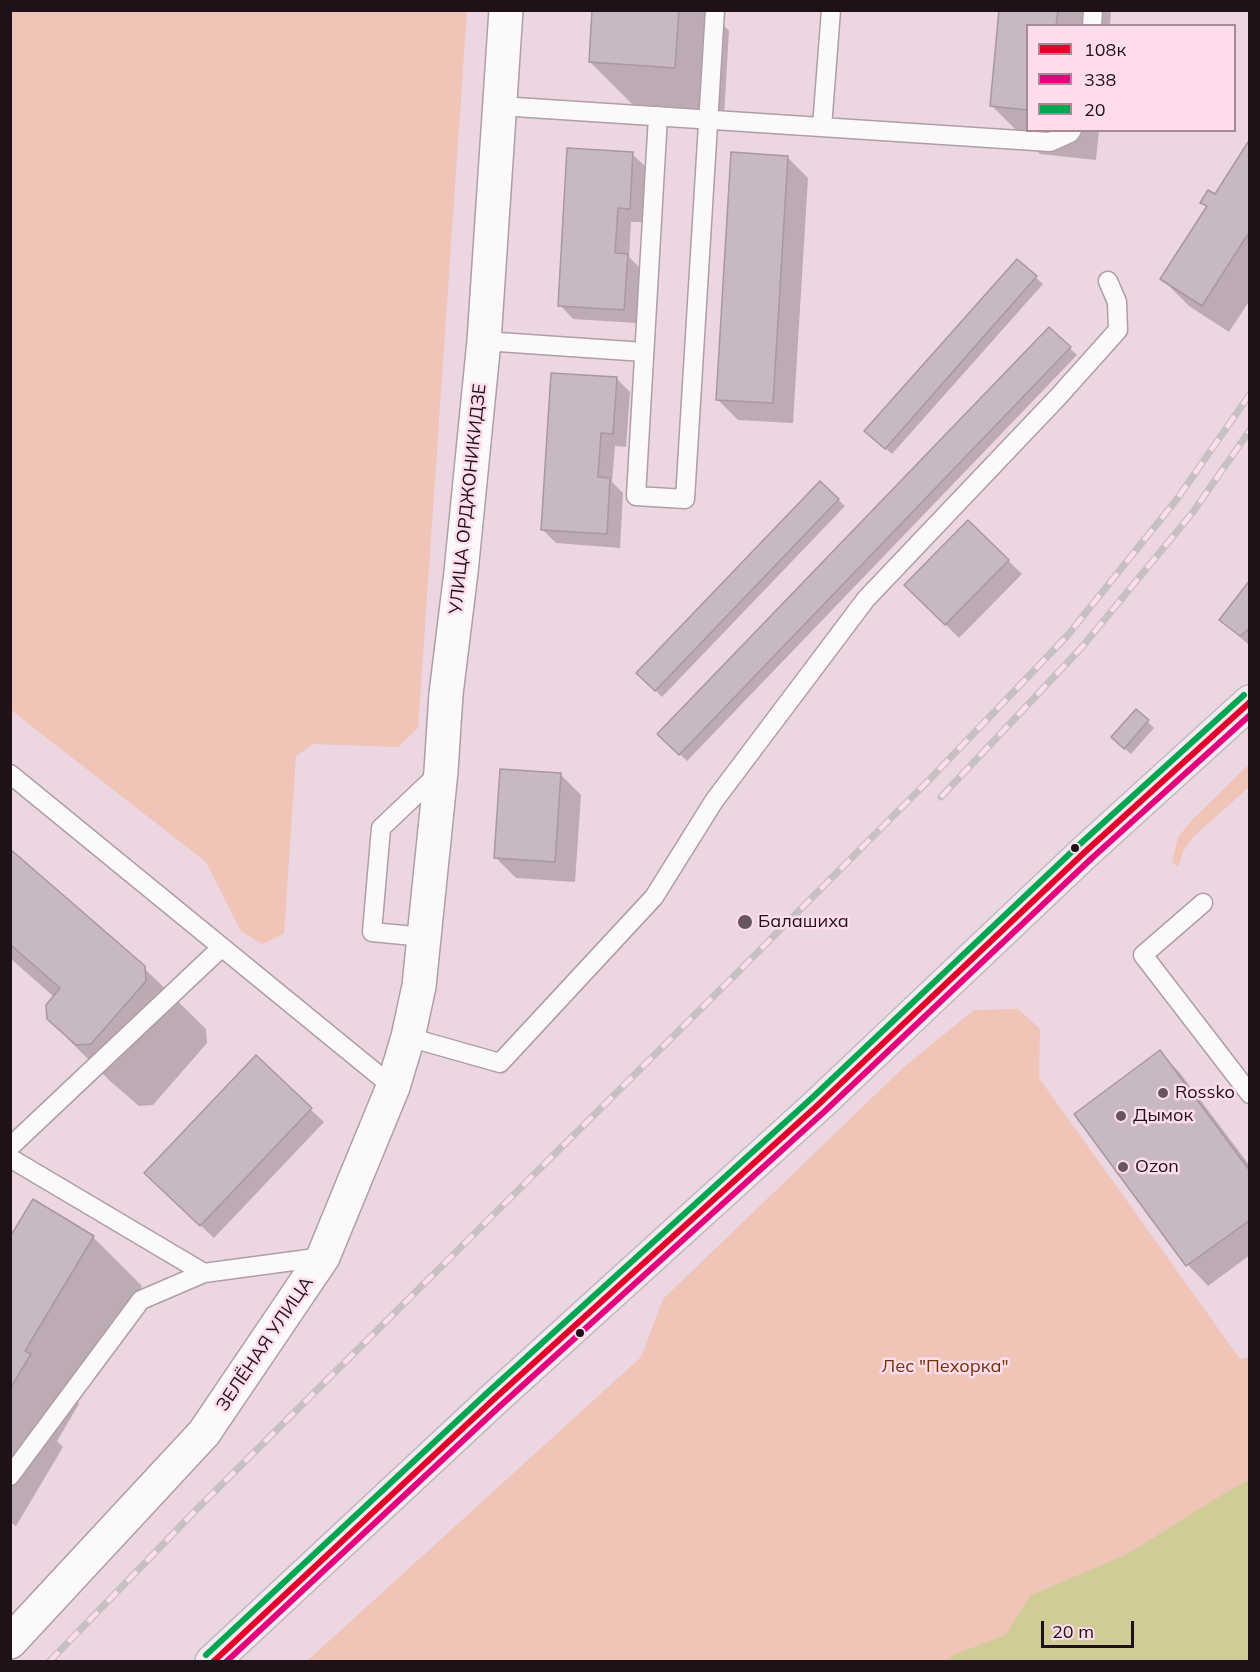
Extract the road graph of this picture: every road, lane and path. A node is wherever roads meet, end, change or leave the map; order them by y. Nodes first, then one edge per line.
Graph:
1 (506, 10) edge
2 (714, 10) edge
3 (831, 10) edge
4 (500, 106) junction
5 (658, 116) junction
6 (708, 120) junction
7 (822, 127) junction
8 (1071, 132) edge
9 (1108, 281) dead end
10 (484, 341) junction
11 (644, 352) junction
12 (1250, 702) edge
13 (441, 771) junction
14 (10, 774) edge
15 (1203, 903) dead end
16 (424, 937) junction
17 (222, 947) junction
18 (419, 986) joint
19 (408, 1037) junction
20 (393, 1087) junction
21 (1250, 1094) edge
22 (10, 1147) edge
23 (10, 1158) edge
24 (323, 1257) junction
25 (204, 1274) junction
26 (10, 1476) edge
27 (10, 1642) edge
28 (212, 1662) edge

1 - 4 street, УЛИЦА ОРДЖОНИКИДЗЕ
2 - 6 lane
3 - 7 lane
4 - 5 lane
4 - 10 street, УЛИЦА ОРДЖОНИКИДЗЕ
5 - 6 lane
5 - 11 lane
6 - 7 lane
6 - 11 lane
7 - 8 lane
9 - 19 lane
10 - 11 lane
10 - 13 street, УЛИЦА ОРДЖОНИКИДЗЕ
12 - 28 main road
13 - 16 street, УЛИЦА ОРДЖОНИКИДЗЕ
13 - 16 lane
14 - 17 lane
15 - 21 lane
16 - 18 street, УЛИЦА ОРДЖОНИКИДЗЕ
17 - 20 lane
17 - 22 lane
18 - 19 street, ЗЕЛЁНАЯ УЛИЦА
19 - 20 street, ЗЕЛЁНАЯ УЛИЦА
20 - 24 street, ЗЕЛЁНАЯ УЛИЦА
23 - 25 lane
24 - 25 lane
24 - 27 street, ЗЕЛЁНАЯ УЛИЦА
25 - 26 lane

